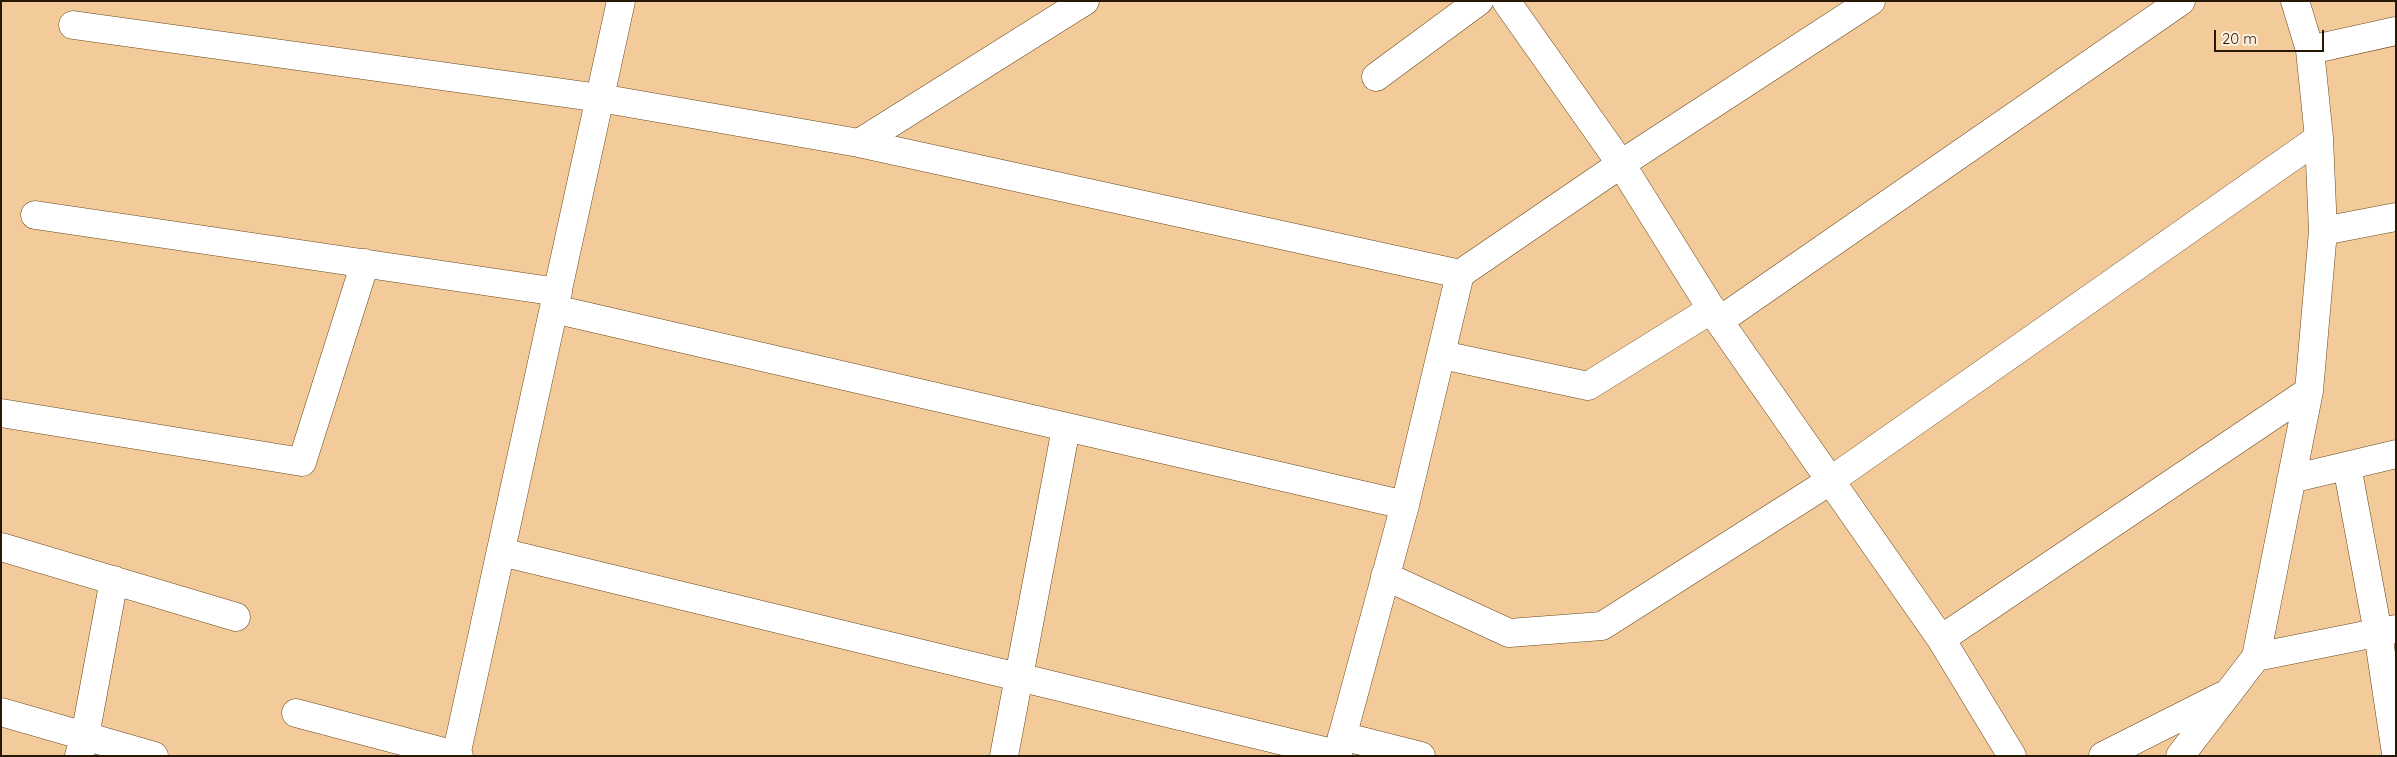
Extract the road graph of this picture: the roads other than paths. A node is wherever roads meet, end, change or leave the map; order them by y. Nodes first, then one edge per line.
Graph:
1 (621, 1) edge
2 (1085, 1) edge
3 (1479, 1) edge
4 (1506, 1) edge
5 (1871, 1) edge
6 (2181, 1) edge
7 (2295, 1) edge
8 (73, 25) dead end
9 (2396, 31) edge
10 (2310, 50) junction
11 (1376, 76) dead end
12 (600, 98) junction
13 (2319, 138) junction
14 (859, 143) junction
15 (1621, 164) junction
16 (35, 215) dead end
17 (2396, 217) edge
18 (2323, 231) junction
19 (365, 263) junction
20 (1460, 274) junction
21 (556, 301) junction
22 (1716, 315) junction
23 (1442, 355) junction
24 (2309, 391) junction
25 (1, 413) edge
26 (1066, 428) junction
27 (2396, 454) edge
28 (2347, 466) junction
29 (2291, 479) junction
30 (1830, 481) junction
31 (1405, 505) junction
32 (1, 547) edge
33 (501, 552) junction
34 (1385, 576) junction
35 (114, 580) junction
36 (236, 617) dead end
37 (2387, 631) edge
38 (1941, 639) junction
39 (2256, 657) junction
40 (1019, 677) junction
41 (2227, 693) junction
42 (1, 712) edge
43 (296, 713) dead end
44 (82, 746) edge
45 (1338, 748) edge
46 (2396, 754) edge
47 (154, 756) edge
48 (457, 756) edge
49 (1004, 756) edge
50 (1421, 756) edge
51 (2012, 756) edge
52 (2102, 756) edge
53 (2180, 756) edge

1 - 12 street
2 - 14 street
3 - 11 street
4 - 15 street
5 - 15 street
6 - 22 street
7 - 10 street
8 - 12 street
9 - 10 street
10 - 13 street
12 - 14 street
12 - 21 street
13 - 18 street
13 - 30 street
14 - 20 street
15 - 20 street
15 - 22 street
16 - 19 street
17 - 18 street
18 - 24 street
19 - 21 street
19 - 25 street
20 - 23 street
21 - 26 street
21 - 33 street
22 - 23 street
22 - 30 street
23 - 31 street
24 - 29 street
24 - 38 street
26 - 31 street
26 - 40 street
27 - 28 street
28 - 29 street
28 - 37 street
29 - 39 street
30 - 34 street
30 - 38 street
31 - 34 street
32 - 35 street
33 - 40 street
33 - 48 street
34 - 45 street
35 - 36 street
35 - 44 street
37 - 39 street
37 - 46 street
38 - 51 street
39 - 41 street
40 - 45 street
40 - 49 street
41 - 52 street
41 - 53 street
42 - 44 street
43 - 48 street
44 - 47 street
45 - 50 street

